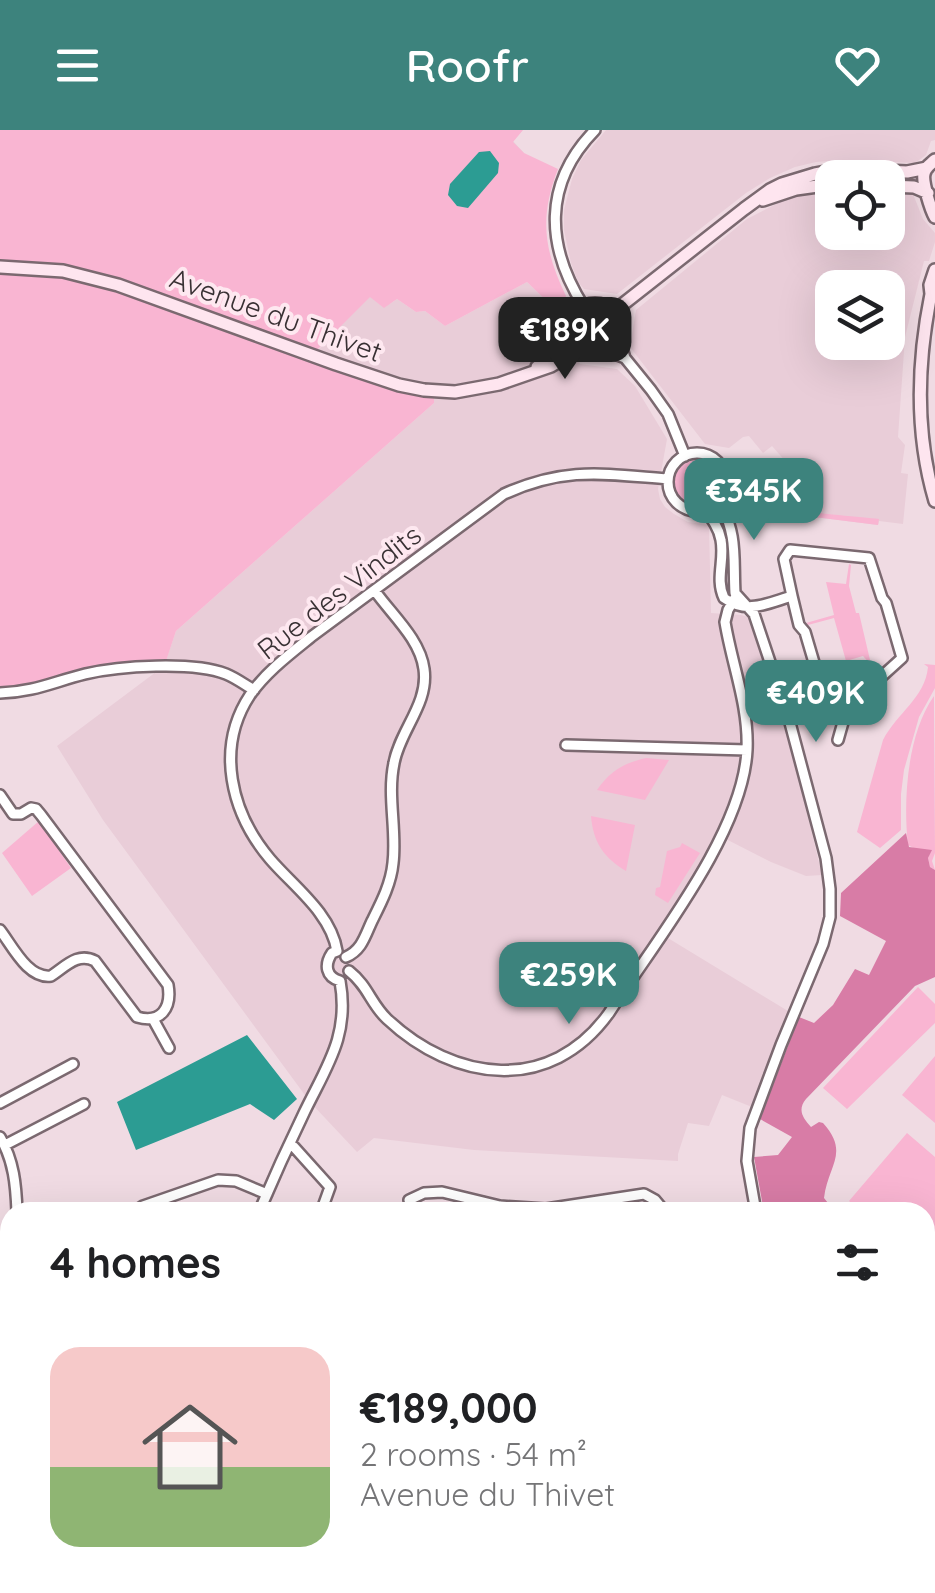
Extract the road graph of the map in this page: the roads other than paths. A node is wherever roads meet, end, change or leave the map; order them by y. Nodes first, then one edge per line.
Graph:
1 (594, 130) edge
2 (931, 164) edge
3 (815, 186) edge
4 (905, 187) edge
5 (928, 193) junction
6 (758, 200) junction
7 (935, 217) edge
8 (0, 268) edge
9 (935, 270) edge
10 (933, 291) edge
11 (584, 306) junction
12 (613, 312) junction
13 (618, 335) junction
14 (573, 336) junction
15 (584, 349) junction
16 (604, 350) junction
17 (625, 358) junction
18 (534, 370) junction
19 (685, 456) junction
20 (668, 479) junction
21 (719, 501) junction
22 (935, 501) edge
23 (705, 510) junction
24 (375, 592) junction
25 (792, 596) junction
26 (734, 599) junction
27 (751, 608) junction
28 (254, 690) junction
29 (0, 694) edge
30 (851, 694) junction
31 (838, 740) dead end
32 (566, 745) dead end
33 (747, 750) junction
34 (0, 796) edge
35 (0, 930) edge
36 (341, 954) junction
37 (349, 970) junction
38 (340, 982) junction
39 (153, 1019) junction
40 (169, 1048) dead end
41 (73, 1064) dead end
42 (0, 1103) edge
43 (84, 1104) dead end
44 (2, 1141) edge
45 (289, 1145) junction
46 (266, 1194) junction
47 (409, 1200) dead end
48 (17, 1202) edge
49 (155, 1202) edge
50 (263, 1202) edge
51 (324, 1202) edge
52 (476, 1202) edge
53 (598, 1202) edge
54 (657, 1202) edge
55 (754, 1202) edge

1 - 11 street
2 - 5 main road
2 - 6 main road
3 - 6 main road
4 - 5 main road
5 - 7 main road
6 - 12 main road
8 - 18 main road, Avenue du Thivet
9 - 10 main road
10 - 22 main road
11 - 12 main road
11 - 14 main road
12 - 13 main road
13 - 16 main road
13 - 17 street
14 - 15 main road
14 - 18 main road, Avenue du Thivet
15 - 16 main road
15 - 18 main road, Avenue du Thivet
16 - 17 street
17 - 19 street
19 - 20 street
19 - 21 street
20 - 23 street
20 - 24 street, Rue des Vindits
21 - 23 street
21 - 26 street
23 - 26 street
24 - 28 street, Rue des Vindits
24 - 36 street
25 - 27 street
25 - 30 street
25 - 30 street
26 - 27 street
26 - 33 street
27 - 55 street
28 - 29 street
28 - 36 street, Rue des Vindits
30 - 31 street
32 - 33 street
33 - 37 street
34 - 39 street
35 - 39 street
36 - 37 street
36 - 38 street, Rue des Vindits
37 - 38 street
38 - 45 street, Rue des Vindits
39 - 40 street
41 - 42 street
43 - 44 street
44 - 48 street
45 - 46 street, Rue des Vindits
45 - 51 street
46 - 49 street
46 - 50 street, Rue des Vindits
47 - 52 street
53 - 54 street

